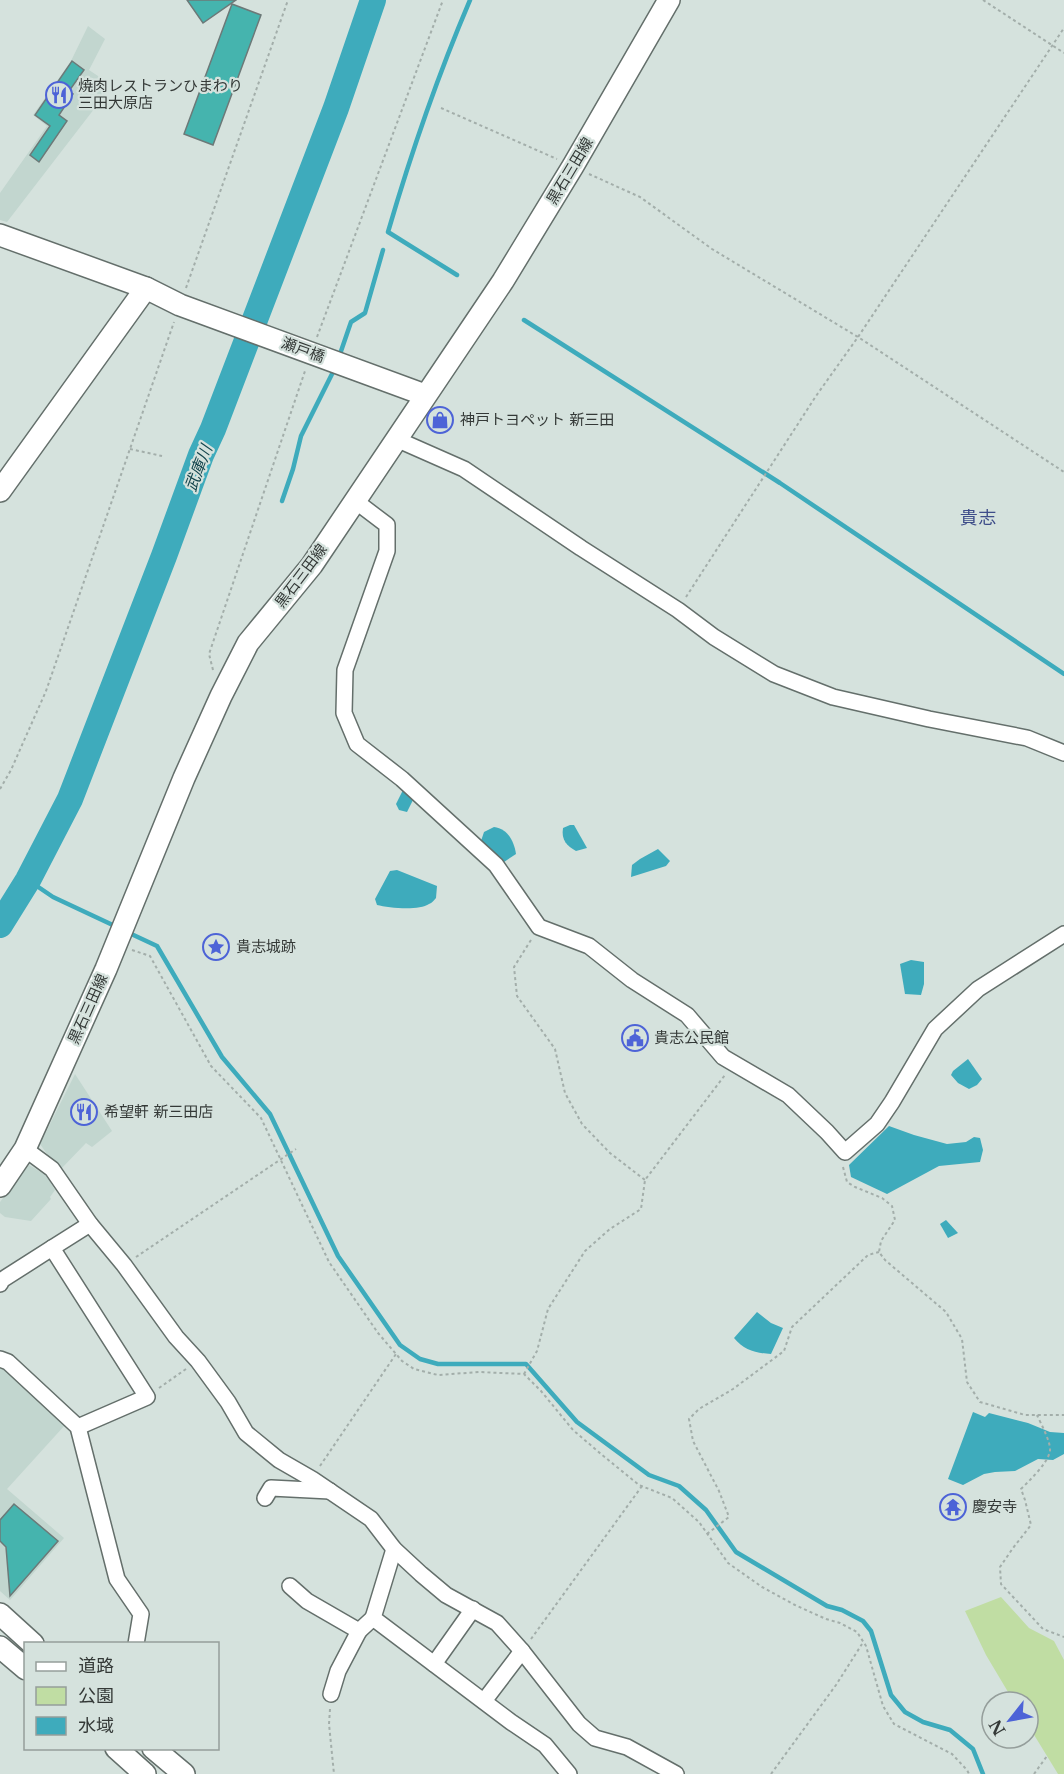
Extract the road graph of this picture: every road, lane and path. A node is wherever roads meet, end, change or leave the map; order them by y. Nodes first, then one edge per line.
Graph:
1 (288, 0) edge
2 (443, 0) edge
3 (669, 0) edge
4 (983, 0) edge
5 (1064, 28) edge
6 (1052, 44) junction
7 (1064, 52) edge
8 (441, 108) dead end
9 (573, 166) junction
10 (0, 235) edge
11 (146, 288) junction
12 (180, 305) junction
13 (858, 337) junction
14 (312, 353) junction
15 (425, 395) junction
16 (396, 439) junction
17 (130, 449) junction
18 (162, 456) dead end
19 (1064, 472) edge
20 (3, 482) edge
21 (354, 500) junction
22 (678, 609) junction
23 (221, 696) junction
24 (1064, 753) edge
25 (0, 789) edge
26 (539, 927) junction
27 (1064, 934) edge
28 (119, 936) junction
29 (734, 1063) junction
30 (25, 1149) junction
31 (296, 1149) dead end
32 (844, 1152) junction
33 (282, 1158) junction
34 (645, 1180) junction
35 (0, 1186) edge
36 (90, 1224) junction
37 (52, 1248) junction
38 (879, 1252) junction
39 (124, 1265) junction
40 (0, 1284) edge
41 (396, 1354) junction
42 (0, 1359) edge
43 (198, 1361) junction
44 (524, 1374) junction
45 (147, 1397) junction
46 (1037, 1415) junction
47 (1064, 1415) edge
48 (78, 1427) junction
49 (312, 1479) junction
50 (642, 1486) junction
51 (330, 1491) junction
52 (265, 1498) dead end
53 (707, 1534) junction
54 (394, 1549) junction
55 (290, 1587) dead end
56 (474, 1609) junction
57 (0, 1614) edge
58 (373, 1618) junction
59 (359, 1630) junction
60 (1064, 1637) edge
61 (31, 1642) edge
62 (136, 1642) edge
63 (863, 1642) junction
64 (0, 1647) edge
65 (522, 1651) junction
66 (434, 1664) junction
67 (24, 1668) edge
68 (331, 1694) joint
69 (484, 1701) junction
70 (117, 1750) edge
71 (154, 1750) edge
72 (1047, 1756) dead end
73 (145, 1774) edge
74 (184, 1774) edge
75 (334, 1774) edge
76 (569, 1774) edge
77 (676, 1774) edge
78 (771, 1774) edge
79 (969, 1774) edge
80 (1034, 1774) edge

1 - 12 path
2 - 14 path
3 - 9 main road, 黒石三田線
4 - 6 path
5 - 6 path
6 - 7 path
6 - 13 path
8 - 9 path
9 - 13 path
9 - 15 main road, 黒石三田線
10 - 11 main road, 瀬戸橋
11 - 12 main road, 瀬戸橋
11 - 20 main road
12 - 14 main road, 瀬戸橋
12 - 17 path
13 - 19 path
13 - 22 path
14 - 15 main road, 瀬戸橋
14 - 23 path
15 - 16 main road, 黒石三田線
16 - 21 main road, 黒石三田線
16 - 22 street
17 - 18 path
17 - 25 path
21 - 23 main road, 黒石三田線
21 - 26 street
22 - 24 street
23 - 28 main road, 黒石三田線
26 - 29 street
26 - 34 path
27 - 32 street
28 - 30 main road, 黒石三田線
28 - 33 path
29 - 32 street
29 - 34 path
30 - 35 main road, 黒石三田線
30 - 36 street
31 - 33 path
32 - 38 path
33 - 39 path
33 - 41 path
34 - 44 path
36 - 37 street
36 - 39 street
37 - 40 street
37 - 45 street
38 - 46 path
38 - 53 path
39 - 43 street
41 - 44 path
41 - 49 path
42 - 48 street
43 - 45 path
43 - 49 street
44 - 50 path
45 - 48 street
46 - 47 path
46 - 60 path
48 - 62 street
49 - 51 street
50 - 53 path
50 - 65 path
51 - 52 street
51 - 54 street
53 - 63 path
54 - 56 street
54 - 58 street
55 - 59 street
56 - 65 street
56 - 66 street
57 - 61 main road
58 - 59 street
58 - 66 street
59 - 68 street
63 - 78 path
63 - 79 path
64 - 67 main road
65 - 69 street
65 - 77 street
66 - 69 street
68 - 75 path
69 - 76 street
70 - 73 main road
71 - 74 main road
72 - 80 path

